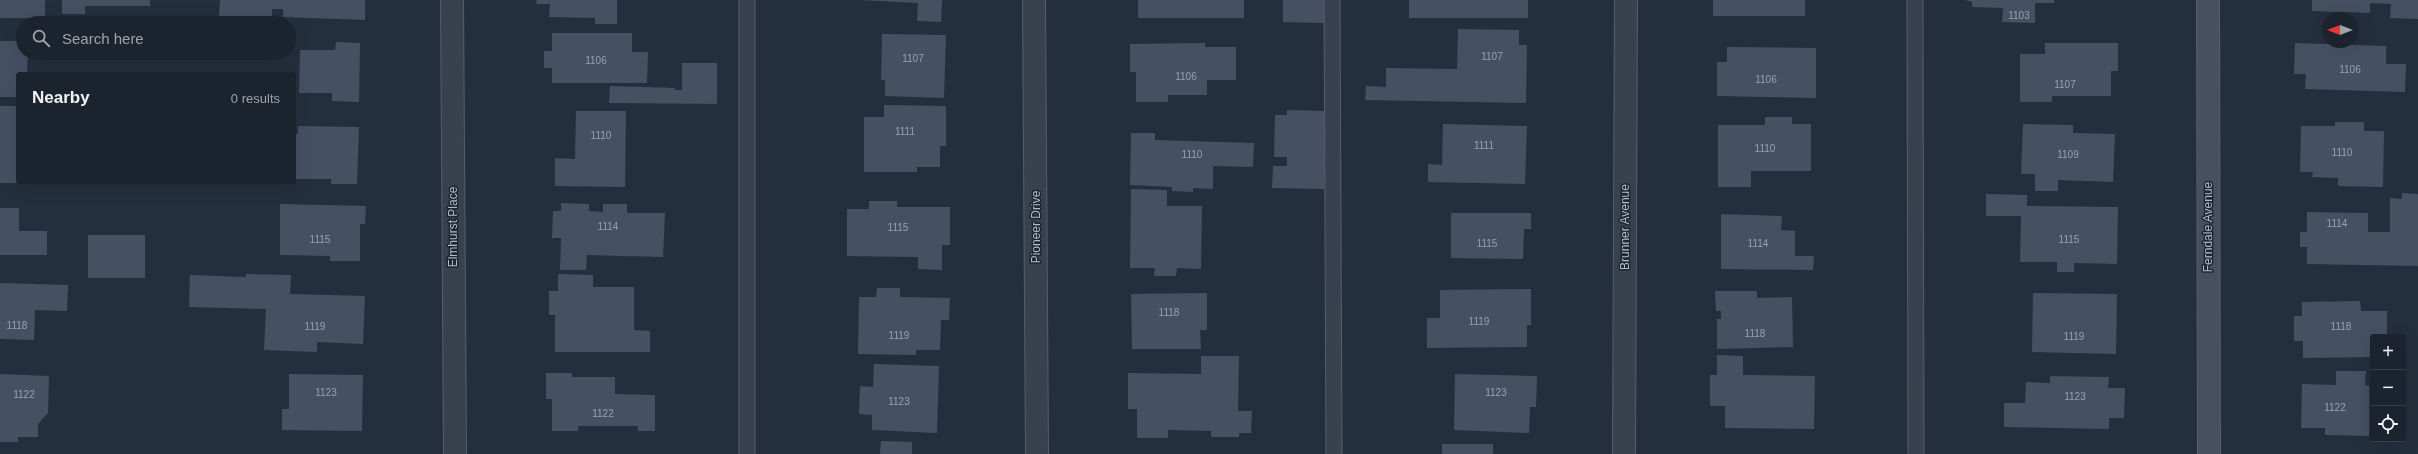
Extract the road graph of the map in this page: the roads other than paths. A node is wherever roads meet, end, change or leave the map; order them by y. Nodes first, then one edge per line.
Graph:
1 (452, 0) edge
2 (746, 0) edge
3 (1034, 0) edge
4 (1332, 0) edge
5 (1626, 0) edge
6 (1915, 0) edge
7 (2208, 0) edge
8 (455, 454) edge
9 (747, 454) edge
10 (1037, 454) edge
11 (1334, 454) edge
12 (1624, 454) edge
13 (1916, 454) edge
14 (2209, 454) edge

1 - 8 street, Elmhurst Place
2 - 9 lane
3 - 10 street, Pioneer Drive
4 - 11 lane
5 - 12 street, Brunner Avenue
6 - 13 lane
7 - 14 street, Ferndale Avenue

